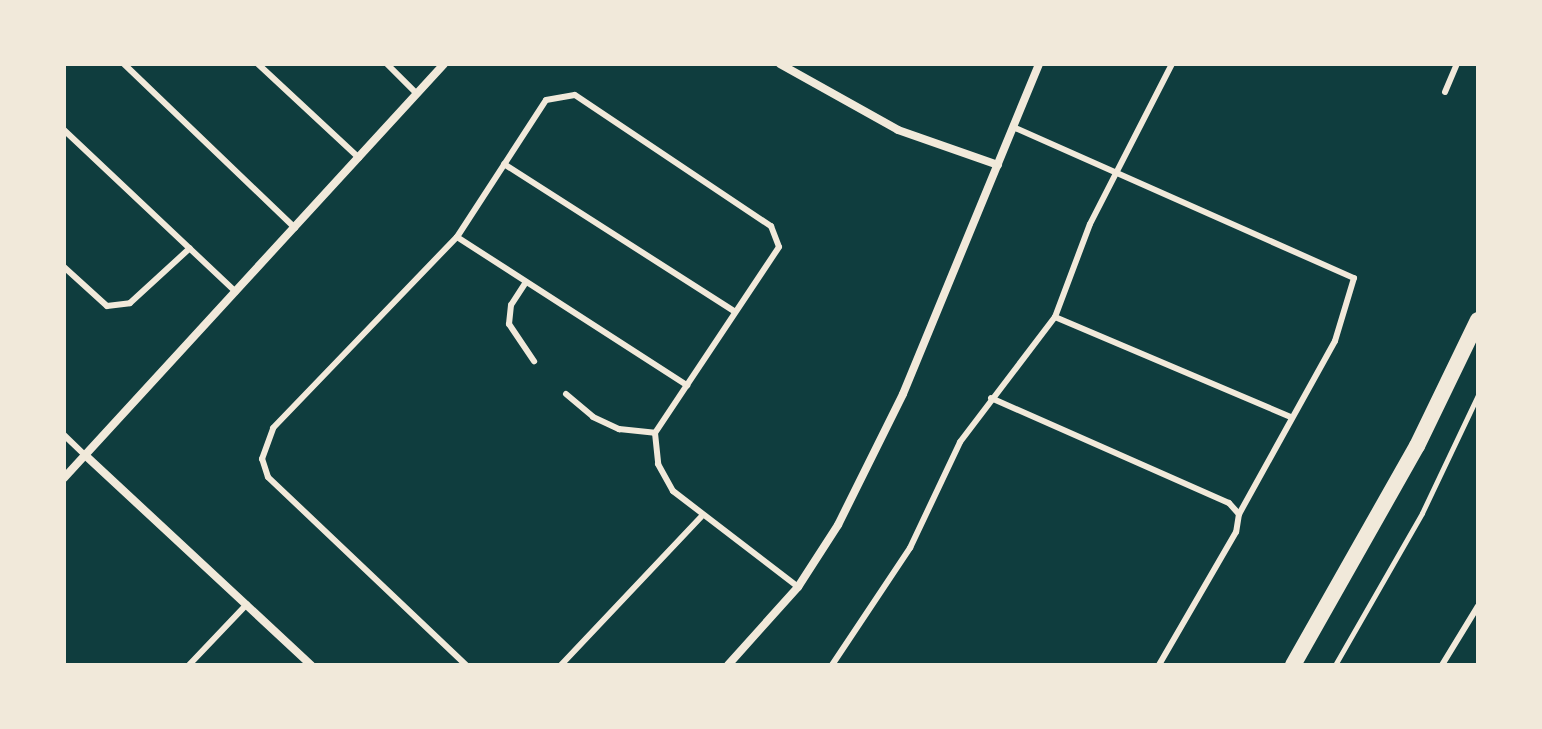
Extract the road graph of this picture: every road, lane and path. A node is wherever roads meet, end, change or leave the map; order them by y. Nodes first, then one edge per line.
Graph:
1 (124, 64) edge
2 (258, 64) edge
3 (387, 64) edge
4 (444, 64) edge
5 (780, 64) edge
6 (1039, 64) edge
7 (1172, 64) edge
8 (1457, 64) edge
9 (1445, 92) dead end
10 (417, 94) junction
11 (1013, 127) junction
12 (64, 130) edge
13 (359, 158) junction
14 (504, 164) junction
15 (998, 165) junction
16 (1121, 171) junction
17 (295, 228) junction
18 (457, 237) junction
19 (190, 248) junction
20 (64, 267) edge
21 (526, 282) junction
22 (236, 292) junction
23 (735, 312) junction
24 (1055, 317) junction
25 (1478, 320) edge
26 (534, 361) dead end
27 (687, 385) junction
28 (566, 394) dead end
29 (1478, 395) edge
30 (991, 398) junction
31 (1291, 417) junction
32 (655, 433) junction
33 (64, 435) edge
34 (85, 455) junction
35 (64, 478) edge
36 (1239, 514) junction
37 (701, 517) junction
38 (798, 587) junction
39 (247, 604) junction
40 (1478, 606) edge
41 (189, 665) edge
42 (311, 665) edge
43 (466, 665) edge
44 (561, 665) edge
45 (728, 665) edge
46 (832, 665) edge
47 (1159, 665) edge
48 (1293, 665) edge
49 (1335, 665) edge
50 (1442, 665) edge

1 - 17 lane
2 - 13 lane
3 - 10 lane
4 - 10 street
5 - 15 street
6 - 11 street
7 - 16 lane
8 - 9 lane
10 - 13 street
11 - 15 street
11 - 16 lane
12 - 19 lane
13 - 17 street
14 - 18 lane
14 - 23 lane
14 - 23 lane
15 - 38 street
16 - 24 lane
16 - 31 lane
17 - 22 street
18 - 21 lane
18 - 43 lane
19 - 20 lane
19 - 22 lane
21 - 26 lane
21 - 27 lane
22 - 34 street
23 - 27 lane
24 - 30 lane
24 - 31 lane
25 - 48 main road
27 - 32 lane
28 - 32 lane
29 - 49 path
30 - 36 lane
30 - 46 lane
31 - 36 lane
32 - 37 lane
33 - 34 lane
34 - 35 street
34 - 39 street
36 - 47 lane
37 - 38 lane
37 - 44 lane
38 - 45 street
39 - 41 lane
39 - 42 street
40 - 50 lane

